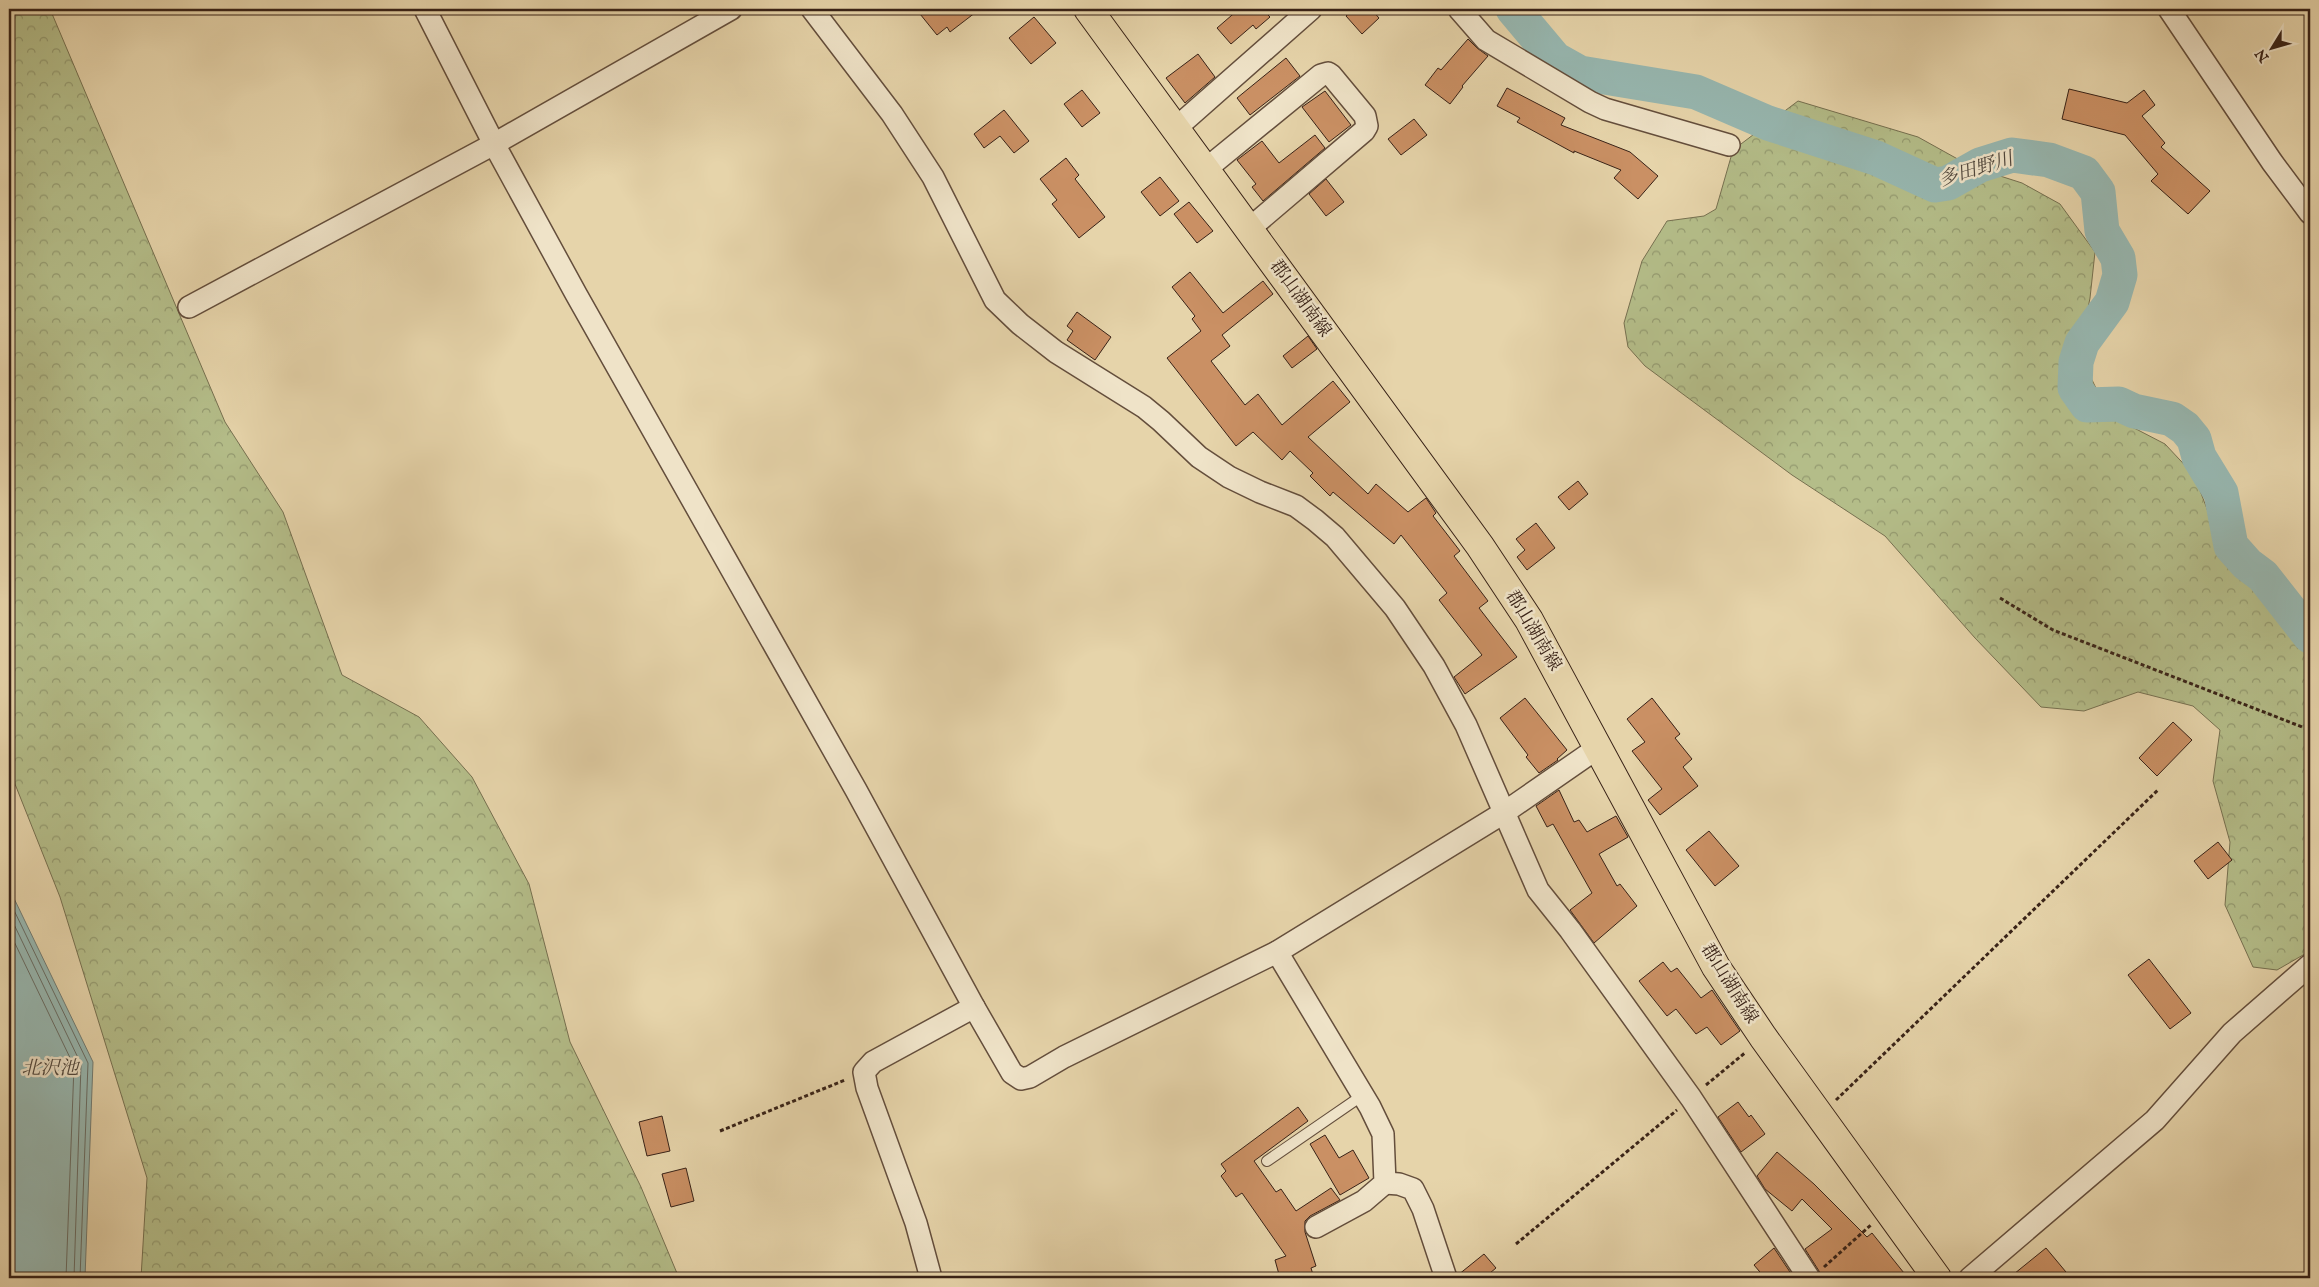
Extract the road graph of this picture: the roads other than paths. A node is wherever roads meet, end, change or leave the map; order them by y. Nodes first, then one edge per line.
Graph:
1 (425, 9) edge
2 (731, 9) edge
3 (812, 9) edge
4 (1088, 9) edge
5 (1311, 9) edge
6 (1459, 9) edge
7 (2169, 9) edge
8 (1176, 128) junction
9 (494, 144) junction
10 (1728, 145) dead end
11 (1206, 169) junction
12 (2310, 213) edge
13 (1249, 229) junction
14 (189, 307) dead end
15 (1599, 747) junction
16 (1505, 812) junction
17 (1277, 952) junction
18 (2310, 965) edge
19 (974, 1007) junction
20 (1363, 1095) junction
21 (1267, 1161) dead end
22 (1386, 1183) junction
23 (1316, 1227) dead end
24 (1814, 1275) edge
25 (931, 1278) edge
26 (1446, 1278) edge
27 (1936, 1278) edge
28 (1970, 1278) edge

1 - 9 street
2 - 9 street
3 - 16 street
4 - 8 main road, 郡山湖南線
5 - 8 street
6 - 10 street
7 - 12 street
8 - 11 main road, 郡山湖南線
9 - 14 street
9 - 19 street
11 - 13 main road, 郡山湖南線
11 - 13 street
13 - 15 main road, 郡山湖南線
15 - 16 street
15 - 27 main road, 郡山湖南線
16 - 17 street
16 - 24 street
17 - 19 street
17 - 20 street
18 - 28 street
19 - 25 street
20 - 21 lane
20 - 22 street
22 - 23 street
22 - 26 street

